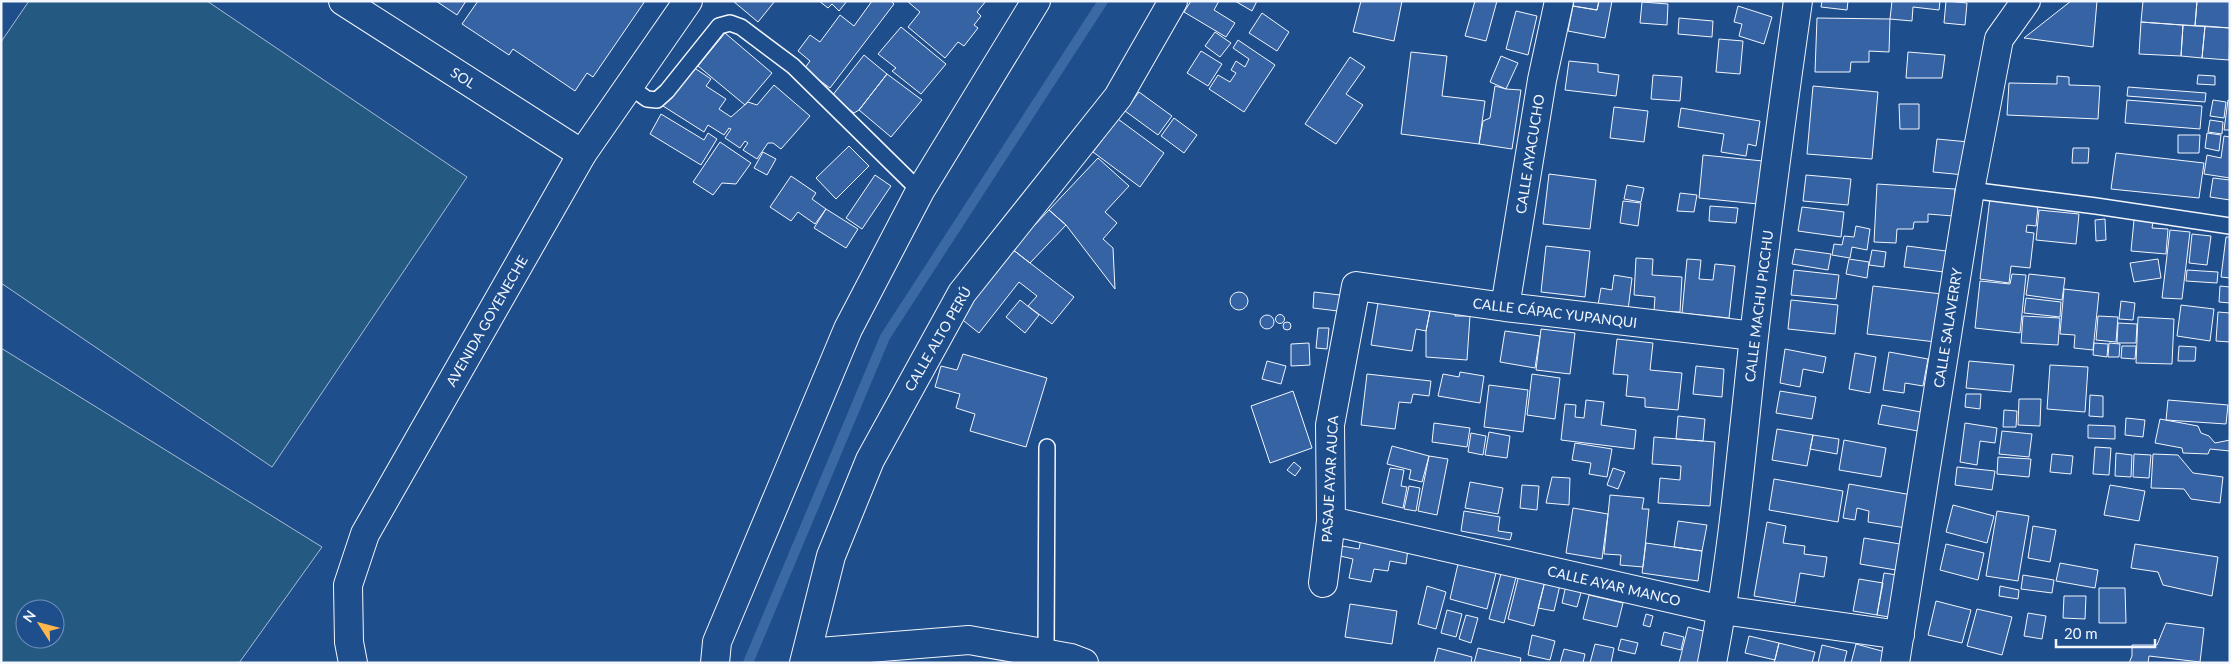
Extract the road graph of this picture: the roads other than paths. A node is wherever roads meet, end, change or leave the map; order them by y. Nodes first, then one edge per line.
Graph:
1 (343, 1) edge
2 (688, 1) edge
3 (1036, 1) edge
4 (1173, 1) edge
5 (1559, 1) edge
6 (1798, 1) edge
7 (2026, 1) edge
8 (629, 86) junction
9 (582, 154) junction
10 (1970, 190) junction
11 (920, 191) junction
12 (2230, 226) edge
13 (1356, 286) joint
14 (1505, 307) junction
15 (1754, 336) junction
16 (1047, 447) dead end
17 (1331, 520) junction
18 (1323, 583) dead end
19 (1722, 610) junction
20 (1900, 635) junction
21 (1046, 654) junction
22 (806, 658) edge
23 (714, 662) edge
24 (353, 663) edge
25 (1084, 663) edge
26 (1712, 663) edge
27 (1895, 663) edge

1 - 9 street, SOL
2 - 8 street, AVENIDA GOYENECHE
3 - 11 street
4 - 22 street, CALLE ALTO PERÚ
5 - 14 street, CALLE AYACUCHO
6 - 15 street, CALLE MACHU PICCHU
7 - 10 street, CALLE SALAVERRY
8 - 9 street, AVENIDA GOYENECHE
8 - 11 lane
9 - 24 street, AVENIDA GOYENECHE
10 - 12 lane
10 - 20 street, CALLE SALAVERRY
11 - 23 street
13 - 14 street, CALLE CÁPAC YUPANQUI
13 - 17 street, PASAJE AYAR AUCA
14 - 15 street, CALLE CÁPAC YUPANQUI
15 - 19 street, CALLE MACHU PICCHU
16 - 21 lane
17 - 18 street, PASAJE AYAR AUCA
17 - 19 street, CALLE AYAR MANCO
19 - 20 street, CALLE AYAR MANCO
19 - 26 street, CALLE MACHU PICCHU
20 - 27 street, CALLE SALAVERRY
21 - 22 street
21 - 25 street

